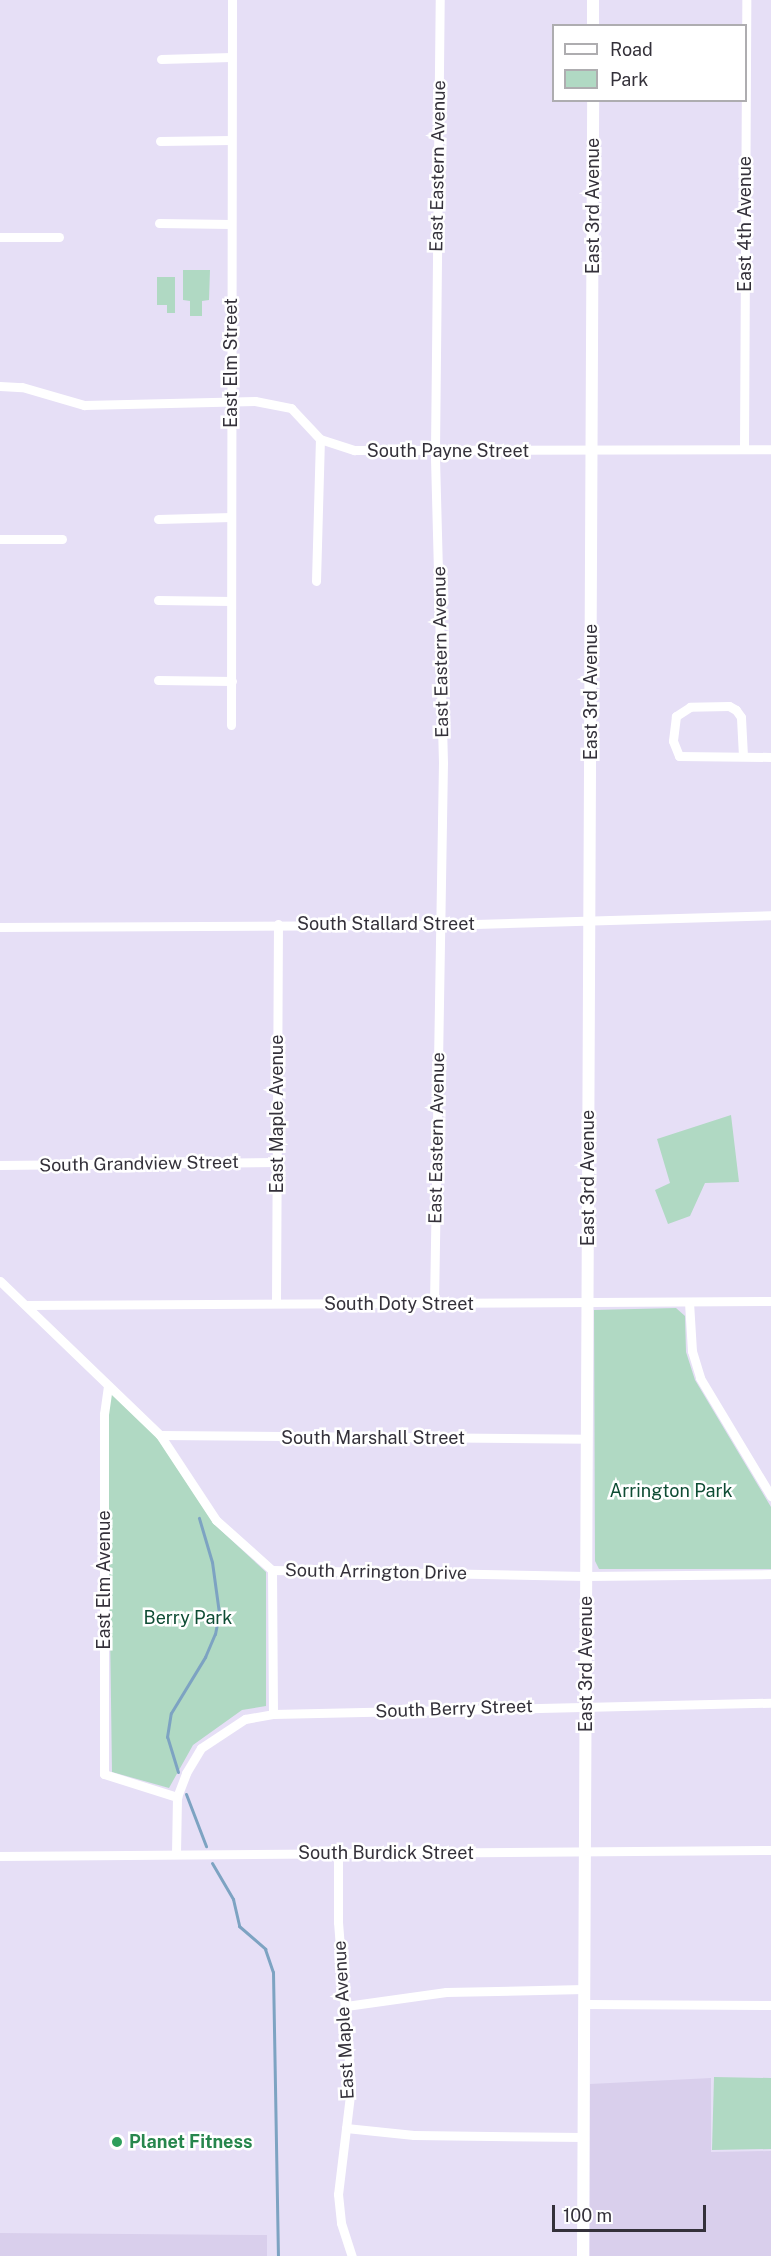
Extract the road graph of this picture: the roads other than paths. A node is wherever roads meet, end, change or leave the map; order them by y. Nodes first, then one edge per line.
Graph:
1 (232, 0) edge
2 (440, 0) edge
3 (593, 0) edge
4 (746, 0) edge
5 (593, 24) edge
6 (746, 24) edge
7 (231, 57) junction
8 (161, 59) dead end
9 (593, 102) edge
10 (746, 102) edge
11 (231, 140) junction
12 (160, 141) dead end
13 (159, 223) dead end
14 (231, 224) junction
15 (0, 237) edge
16 (59, 237) dead end
17 (0, 386) edge
18 (231, 403) junction
19 (320, 439) junction
20 (744, 448) junction
21 (771, 449) edge
22 (435, 451) junction
23 (593, 452) junction
24 (231, 517) junction
25 (158, 519) dead end
26 (0, 539) edge
27 (62, 539) dead end
28 (316, 581) dead end
29 (158, 600) dead end
30 (231, 601) junction
31 (158, 680) dead end
32 (232, 681) junction
33 (231, 725) dead end
34 (743, 756) junction
35 (771, 757) edge
36 (771, 915) edge
37 (589, 918) junction
38 (279, 924) junction
39 (440, 925) junction
40 (0, 927) edge
41 (277, 1162) junction
42 (0, 1165) edge
43 (0, 1281) edge
44 (771, 1301) edge
45 (689, 1302) junction
46 (276, 1303) junction
47 (434, 1304) junction
48 (587, 1304) junction
49 (27, 1305) junction
50 (108, 1386) junction
51 (160, 1435) junction
52 (587, 1439) junction
53 (771, 1496) edge
54 (272, 1570) junction
55 (771, 1574) edge
56 (586, 1576) junction
57 (771, 1703) edge
58 (585, 1706) junction
59 (273, 1714) junction
60 (177, 1797) junction
61 (771, 1850) edge
62 (585, 1851) junction
63 (176, 1854) junction
64 (338, 1854) junction
65 (0, 1856) edge
66 (584, 1989) junction
67 (585, 2004) junction
68 (771, 2005) edge
69 (346, 2006) junction
70 (346, 2128) junction
71 (584, 2137) junction
72 (352, 2256) edge
73 (583, 2256) edge

1 - 7 street, East Elm Street
2 - 22 street, East Eastern Avenue
3 - 5 street
4 - 6 street, East 4th Avenue
7 - 8 street
7 - 11 street, East Elm Street
9 - 23 street, East 3rd Avenue
10 - 20 street, East 4th Avenue
11 - 12 street
11 - 14 street, East Elm Street
13 - 14 street
14 - 18 street, East Elm Street
15 - 16 street
17 - 18 street, South Payne Street
18 - 19 street, South Payne Street
18 - 24 street, East Elm Street
19 - 22 street, South Payne Street
19 - 28 street
20 - 21 street, South Payne Street
20 - 23 street, South Payne Street
22 - 23 street, South Payne Street
22 - 39 street, East Eastern Avenue
23 - 37 street, East 3rd Avenue
24 - 25 street
24 - 30 street, East Elm Street
26 - 27 street
29 - 30 street
30 - 32 street, East Elm Street
31 - 32 street
32 - 33 street, East Elm Street
34 - 34 street
34 - 35 street
36 - 37 street, South Stallard Street
37 - 39 street, South Stallard Street
37 - 48 street, East 3rd Avenue
38 - 39 street, South Stallard Street
38 - 40 street, South Stallard Street
38 - 41 street, East Maple Avenue
39 - 47 street, East Eastern Avenue
41 - 42 street, South Grandview Street
41 - 46 street, East Maple Avenue
43 - 49 street, South Arrington Drive
44 - 45 street, South Doty Street
45 - 48 street, South Doty Street
45 - 53 street
46 - 47 street, South Doty Street
46 - 49 street, South Doty Street
47 - 48 street, South Doty Street
48 - 52 street, East 3rd Avenue
49 - 50 street, South Arrington Drive
50 - 51 street, South Arrington Drive
50 - 60 street, East Elm Avenue
51 - 52 street, South Marshall Street
51 - 54 street, South Arrington Drive
52 - 56 street, East 3rd Avenue
54 - 56 street, South Arrington Drive
54 - 59 street
55 - 56 street, South Arrington Drive
56 - 58 street, East 3rd Avenue
57 - 58 street, South Berry Street
58 - 59 street, South Berry Street
58 - 62 street, East 3rd Avenue
59 - 60 street, South Berry Street
60 - 63 street, South Berry Street
61 - 62 street, South Burdick Street
62 - 64 street, South Burdick Street
62 - 66 street, East 3rd Avenue
63 - 64 street, South Burdick Street
63 - 65 street, South Burdick Street
64 - 69 street, East Maple Avenue
66 - 67 street, East 3rd Avenue
66 - 69 street
67 - 68 street
67 - 71 street, East 3rd Avenue
69 - 70 street, East Maple Avenue
70 - 71 street
70 - 72 street, East Maple Avenue
71 - 73 street, East 3rd Avenue

